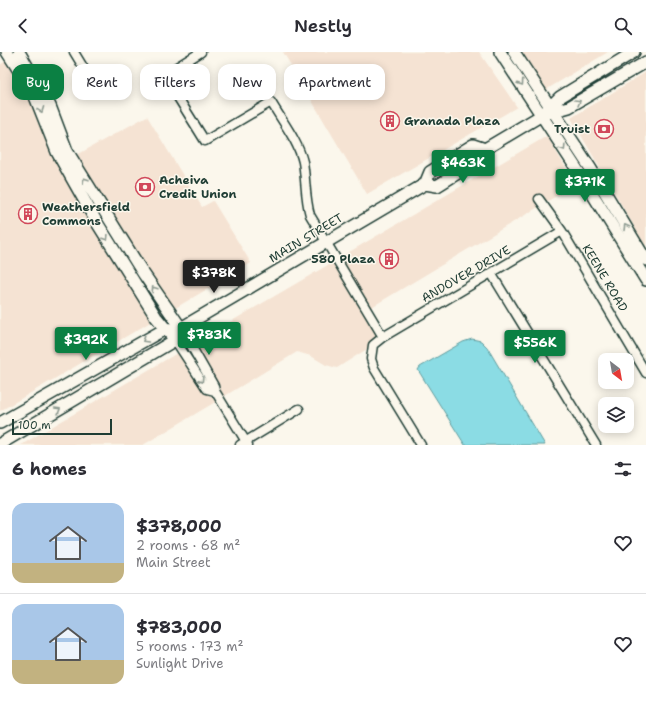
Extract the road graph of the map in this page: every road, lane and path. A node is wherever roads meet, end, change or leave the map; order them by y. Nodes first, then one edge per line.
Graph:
1 (74, 52) edge
2 (201, 52) edge
3 (500, 52) edge
4 (514, 52) edge
5 (634, 52) edge
6 (16, 54) edge
7 (646, 62) edge
8 (81, 64) edge
9 (552, 109) junction
10 (542, 115) junction
11 (486, 149) junction
12 (425, 184) junction
13 (539, 199) dead end
14 (562, 231) junction
15 (325, 243) junction
16 (646, 260) edge
17 (491, 273) junction
18 (646, 280) edge
19 (181, 328) junction
20 (164, 329) junction
21 (383, 337) junction
22 (175, 340) junction
23 (646, 373) edge
24 (214, 391) junction
25 (33, 404) junction
26 (299, 409) dead end
27 (0, 423) edge
28 (3, 442) edge
29 (245, 444) edge
30 (421, 445) edge
31 (596, 445) edge

1 - 8 street
2 - 15 street
3 -> 10 main road
4 - 9 main road
5 - 9 main road, MAIN STREET
19 -> 6 main road
6 -> 20 main road
9 -> 7 main road, MAIN STREET
9 - 10 main road, MAIN STREET
16 -> 9 main road
10 - 11 main road, MAIN STREET
10 -> 18 main road
11 - 12 main road, MAIN STREET
11 - 12 main road, MAIN STREET
12 - 15 main road, MAIN STREET
13 - 14 street, KEENE ROAD
14 - 17 street, ANDOVER DRIVE
14 - 23 street, KEENE ROAD
15 - 19 main road, MAIN STREET
15 - 21 street
17 - 21 street, ANDOVER DRIVE
17 - 31 street
19 - 20 main road, MAIN STREET
19 - 22 main road
19 - 24 street
20 - 22 main road
20 -> 25 main road, MAIN STREET
21 - 30 street
22 -> 24 street
28 -> 22 main road
24 - 29 street
25 - 27 main road, MAIN STREET
25 - 28 main road
26 - 29 street

